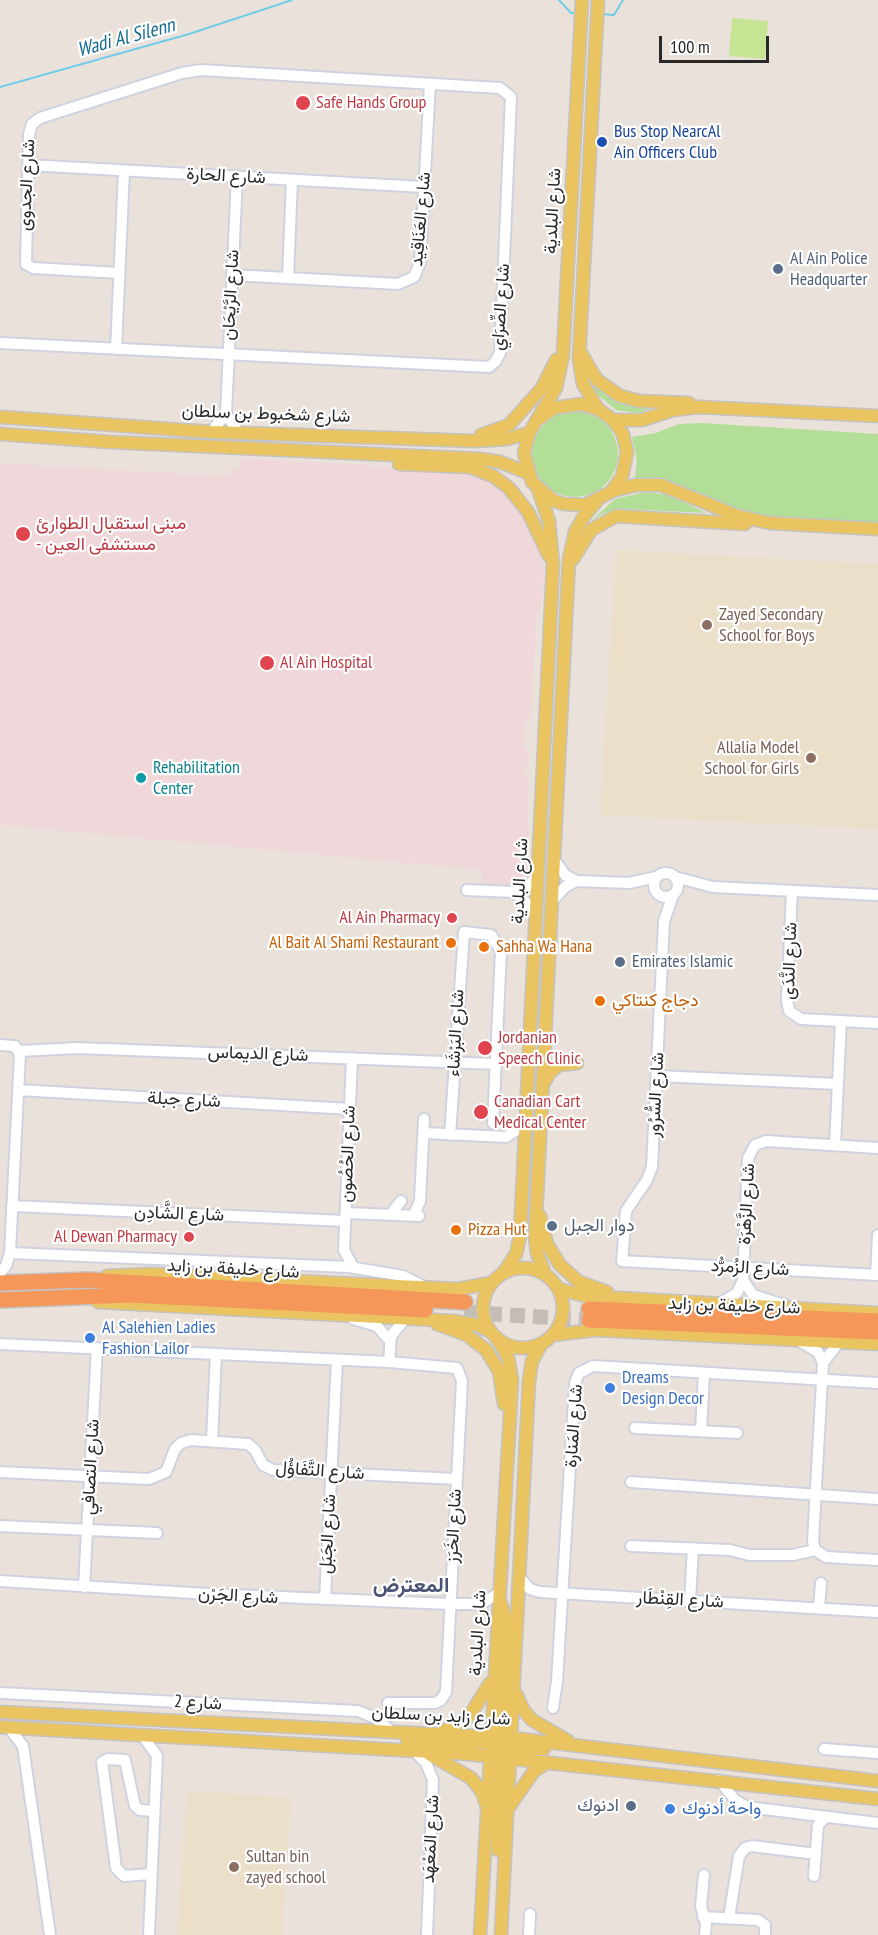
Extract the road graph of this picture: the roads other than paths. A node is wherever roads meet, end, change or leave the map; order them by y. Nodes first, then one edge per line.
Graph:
1 (582, 0) edge
2 (598, 0) edge
3 (244, 72) joint
4 (430, 84) junction
5 (28, 165) junction
6 (124, 171) junction
7 (237, 177) junction
8 (292, 180) junction
9 (424, 187) junction
10 (119, 273) junction
11 (232, 276) junction
12 (288, 278) junction
13 (564, 342) junction
14 (0, 343) edge
15 (116, 349) junction
16 (580, 350) junction
17 (228, 355) junction
18 (714, 407) junction
19 (598, 409) junction
20 (226, 414) junction
21 (878, 416) edge
22 (0, 417) edge
23 (540, 418) junction
24 (613, 420) junction
25 (96, 424) junction
26 (211, 432) junction
27 (238, 432) junction
28 (529, 433) junction
29 (3, 434) edge
30 (273, 434) junction
31 (344, 435) junction
32 (138, 442) junction
33 (262, 449) junction
34 (528, 473) junction
35 (538, 489) junction
36 (611, 492) junction
37 (596, 502) junction
38 (770, 523) junction
39 (878, 529) edge
40 (553, 565) junction
41 (569, 572) junction
42 (554, 859) junction
43 (538, 874) junction
44 (656, 877) junction
45 (675, 877) junction
46 (576, 881) junction
47 (620, 883) junction
48 (713, 888) junction
49 (467, 890) dead end
50 (792, 891) junction
51 (514, 892) junction
52 (656, 893) junction
53 (674, 894) junction
54 (878, 895) edge
55 (552, 902) junction
56 (536, 910) junction
57 (664, 921) junction
58 (841, 1021) junction
59 (878, 1023) edge
60 (0, 1046) edge
61 (20, 1051) junction
62 (352, 1058) junction
63 (454, 1062) junction
64 (577, 1063) dead end
65 (496, 1064) junction
66 (657, 1076) junction
67 (838, 1084) junction
68 (543, 1087) junction
69 (18, 1090) junction
70 (350, 1109) junction
71 (424, 1119) dead end
72 (493, 1123) dead end
73 (526, 1124) junction
74 (424, 1133) junction
75 (450, 1135) junction
76 (506, 1137) junction
77 (834, 1145) junction
78 (878, 1148) edge
79 (524, 1152) junction
80 (537, 1202) junction
81 (12, 1206) junction
82 (390, 1215) junction
83 (413, 1215) junction
84 (346, 1217) junction
85 (878, 1235) edge
86 (344, 1250) junction
87 (10, 1253) junction
88 (622, 1261) joint
89 (332, 1266) junction
90 (353, 1267) junction
91 (743, 1268) junction
92 (504, 1272) junction
93 (0, 1273) edge
94 (545, 1274) junction
95 (877, 1275) edge
96 (88, 1280) junction
97 (743, 1280) junction
98 (0, 1283) edge
99 (491, 1283) junction
100 (425, 1287) junction
101 (559, 1289) junction
102 (61, 1297) junction
103 (625, 1298) junction
104 (0, 1300) edge
105 (722, 1302) junction
106 (788, 1306) junction
107 (878, 1313) edge
108 (348, 1316) junction
109 (405, 1319) junction
110 (428, 1320) junction
111 (878, 1321) edge
112 (878, 1332) edge
113 (494, 1335) junction
114 (553, 1335) junction
115 (797, 1340) junction
116 (390, 1341) junction
117 (839, 1342) junction
118 (542, 1343) junction
119 (0, 1344) edge
120 (878, 1344) edge
121 (97, 1348) junction
122 (216, 1354) junction
123 (337, 1360) junction
124 (389, 1362) junction
125 (823, 1363) junction
126 (704, 1373) junction
127 (823, 1380) junction
128 (878, 1383) edge
129 (509, 1422) junction
130 (635, 1428) dead end
131 (701, 1431) junction
132 (737, 1432) dead end
133 (212, 1441) junction
134 (0, 1472) edge
135 (331, 1473) junction
136 (91, 1476) junction
137 (456, 1479) junction
138 (631, 1482) dead end
139 (817, 1496) junction
140 (878, 1499) edge
141 (0, 1526) edge
142 (88, 1530) junction
143 (157, 1533) dead end
144 (631, 1545) dead end
145 (693, 1548) junction
146 (815, 1551) junction
147 (878, 1560) edge
148 (519, 1577) junction
149 (0, 1581) edge
150 (821, 1583) dead end
151 (84, 1587) junction
152 (540, 1592) junction
153 (562, 1594) junction
154 (498, 1595) junction
155 (325, 1599) junction
156 (690, 1601) junction
157 (518, 1603) junction
158 (450, 1604) junction
159 (476, 1605) junction
160 (819, 1608) junction
161 (878, 1611) edge
162 (497, 1618) junction
163 (494, 1673) junction
164 (514, 1689) junction
165 (0, 1693) edge
166 (388, 1703) dead end
167 (553, 1708) dead end
168 (0, 1712) edge
169 (5, 1728) edge
170 (33, 1729) junction
171 (390, 1730) junction
172 (441, 1733) junction
173 (142, 1736) junction
174 (171, 1737) junction
175 (574, 1744) junction
176 (23, 1746) junction
177 (363, 1747) junction
178 (501, 1747) junction
179 (606, 1748) junction
180 (824, 1749) dead end
181 (416, 1750) junction
182 (878, 1753) edge
183 (157, 1756) junction
184 (549, 1762) junction
185 (719, 1780) junction
186 (878, 1781) edge
187 (878, 1799) edge
188 (487, 1806) junction
189 (508, 1808) junction
190 (154, 1811) junction
191 (819, 1819) junction
192 (878, 1823) edge
193 (816, 1854) junction
194 (151, 1874) junction
195 (704, 1875) dead end
196 (504, 1876) junction
197 (814, 1876) dead end
198 (530, 1914) dead end
199 (703, 1917) junction
200 (729, 1918) junction
201 (50, 1935) edge
202 (149, 1935) edge
203 (427, 1935) edge
204 (480, 1935) edge
205 (501, 1935) edge
206 (529, 1935) edge
207 (705, 1935) edge
208 (765, 1935) edge

1 - 13 main road, شارع البلدية
2 - 16 main road, شارع البلدية
3 - 4 street, شارع الصِّرَاي
3 - 5 street, شارع الجدوى
4 - 9 street, شارع العَنَاقِيد
4 - 17 street, شارع الصِّرَاي
5 - 6 street, شارع الحارة
5 - 10 street, شارع الجدوى
6 - 7 street, شارع الحارة
6 - 10 street
7 - 8 street, شارع الحارة
7 - 11 street, شارع الرَّيْحَان
8 - 9 street, شارع الحارة
8 - 12 street
9 - 12 street, شارع العَنَاقِيد
10 - 15 street
11 - 12 street, شارع العَنَاقِيد
11 - 17 street, شارع الرَّيْحَان
13 - 23 main road, شارع البلدية
13 - 31 main road
14 - 15 street, شارع الصِّرَاي
15 - 17 street, شارع الصِّرَاي
16 - 18 main road
16 - 19 main road, شارع البلدية
17 - 20 street, شارع الرَّيْحَان
18 - 21 main road
18 - 24 main road
19 - 23 main road
19 - 24 main road
20 - 26 street
20 - 27 street
22 - 25 main road, شارع شخبوط بن سلطان
23 - 28 main road
24 - 36 main road
25 - 26 main road, شارع شخبوط بن سلطان
25 - 29 main road
26 - 27 main road, شارع شخبوط بن سلطان
27 - 30 main road, شارع شخبوط بن سلطان
28 - 31 main road, شارع شخبوط بن سلطان
28 - 34 main road
29 - 32 main road, شارع شخبوط بن سلطان
30 - 31 main road, شارع شخبوط بن سلطان
30 - 32 main road
32 - 33 main road, شارع شخبوط بن سلطان
33 - 34 main road, شارع شخبوط بن سلطان
33 - 40 main road
34 - 35 main road
35 - 37 main road
35 - 40 main road, شارع البلدية
36 - 37 main road
36 - 38 main road
37 - 41 main road, شارع البلدية
38 - 39 main road
38 - 41 main road
40 - 43 main road, شارع البلدية
41 - 42 main road, شارع البلدية
42 - 46 street
42 - 55 main road, شارع البلدية
43 - 51 street
43 - 56 main road, شارع البلدية
44 - 45 street
44 - 47 street
44 - 52 street
45 - 48 street
45 - 53 street
46 - 47 street
46 - 55 street
47 - 52 street
48 - 50 street
48 - 53 street
49 - 51 street
50 - 54 street
50 - 58 street, شارع النَّدَى
51 - 56 street
52 - 53 street
52 - 57 street, شارع السُّرُور
53 - 57 street, شارع السُّرُور
55 - 68 main road, شارع البلدية
56 - 73 main road, شارع البلدية
57 - 66 street, شارع السُّرُور
58 - 59 street, شارع النَّدَى
58 - 67 street
60 - 61 street, شارع الديماس
61 - 62 street, شارع الديماس
61 - 69 street
62 - 63 street, شارع الديماس
62 - 70 street, شارع الحُصُون
63 - 65 street, شارع الديماس
63 - 65 street, شارع البَرْشَاء
63 - 75 street, شارع البَرْشَاء
64 - 68 main road
65 - 72 street
66 - 67 street
66 - 88 street, شارع السُّرُور
67 - 77 street
68 - 80 main road, شارع البلدية
69 - 70 street, شارع جبلة
69 - 81 street
70 - 84 street, شارع الحُصُون
71 - 74 street
73 - 76 street
73 - 79 main road, شارع البلدية
74 - 75 street
74 - 83 street
75 - 76 street
76 - 79 street
77 - 78 street, شارع الزَّهْرَة
77 - 91 street, شارع الزَّهْرَة
79 - 92 main road, شارع البلدية
80 - 94 main road, شارع البلدية
80 - 103 main road
81 - 84 street, شارع الشَّادِن
81 - 87 street
82 - 83 street, شارع الشَّادِن
82 - 83 street
82 - 84 street, شارع الشَّادِن
84 - 86 street, شارع الحُصُون
85 - 95 street
86 - 89 street
86 - 90 street, شارع الحُصُون
87 - 89 street
87 - 93 street
88 - 91 street, شارع الزُمرُّد
89 - 90 street
90 - 100 street
91 - 95 street, شارع الزُمرُّد
91 - 97 street, شارع الزَّهْرَة
92 - 94 main road
92 - 99 main road
94 - 101 main road
96 - 98 highway, شارع خليفة بن زايد
96 - 100 main road
96 - 102 highway, شارع خليفة بن زايد
97 - 105 street
97 - 106 street
99 - 100 main road
99 - 113 main road
101 - 103 main road
101 - 114 main road
102 - 104 highway, شارع خليفة بن زايد
102 - 108 main road
103 - 105 main road
105 - 106 main road
106 - 107 main road
108 - 109 main road
108 - 116 street
109 - 110 main road
109 - 116 street
110 - 113 main road
110 - 129 main road
111 - 112 highway, شارع خليفة بن زايد
113 - 118 main road
113 - 129 main road, شارع البلدية
114 - 115 main road
114 - 118 main road
115 - 117 main road
115 - 125 street
116 - 124 street
117 - 120 main road
117 - 125 street
118 - 148 main road, شارع البلدية
119 - 121 street, شارع الخَرَز
121 - 122 street, شارع الخَرَز
121 - 136 street, شارع التصافي
122 - 123 street, شارع الخَرَز
122 - 133 street
123 - 124 street, شارع الخَرَز
123 - 135 street, شارع الجَبَل
124 - 137 street, شارع الخَرَز
125 - 127 street
126 - 127 street, شارع المَنارة
126 - 131 street
126 - 153 street, شارع المَنارة
127 - 128 street, شارع المَنارة
127 - 139 street
129 - 154 main road, شارع البلدية
130 - 131 street
131 - 132 street
133 - 135 street, شارع التَّفَاؤُل
133 - 136 street, شارع التَّفَاؤُل
134 - 136 street, شارع التَّفَاؤُل
135 - 137 street, شارع التَّفَاؤُل
135 - 155 street, شارع الجَبَل
136 - 142 street, شارع التصافي
137 - 158 street, شارع الخَرَز
138 - 139 street
139 - 140 street
139 - 146 street
141 - 142 street
142 - 143 street
142 - 151 street, شارع التصافي
144 - 145 street
145 - 146 street
145 - 156 street
146 - 147 street
148 - 152 street
148 - 157 main road, شارع البلدية
149 - 151 street, شارع الجَرْن
150 - 160 street
151 - 155 street, شارع الجَرْن
152 - 153 street, شارع القِنْطَار
152 - 157 street
153 - 156 street, شارع القِنْطَار
153 - 167 street, شارع المَنارة
154 - 159 street, شارع الجَرْن
154 - 162 main road, شارع البلدية
154 - 178 main road
155 - 158 street, شارع الجَرْن
156 - 160 street, شارع القِنْطَار
157 - 164 main road, شارع البلدية
158 - 159 street, شارع الجَرْن
158 - 166 street, شارع الخَرَز
159 - 162 street, شارع الجَرْن
160 - 161 street, شارع القِنْطَار
162 - 163 main road, شارع البلدية
163 - 172 main road
163 - 178 main road, شارع البلدية
164 - 175 main road
164 - 178 main road, شارع البلدية
165 - 171 street, شارع 2
168 - 171 main road, شارع زايد بن سلطان
169 - 170 main road, شارع زايد بن سلطان
169 - 176 street
170 - 173 main road, شارع زايد بن سلطان
170 - 176 street
171 - 172 main road, شارع زايد بن سلطان
172 - 178 main road, شارع زايد بن سلطان
173 - 174 main road, شارع زايد بن سلطان
173 - 183 street
174 - 177 main road, شارع زايد بن سلطان
174 - 183 street
175 - 178 main road, شارع زايد بن سلطان
175 - 179 main road, شارع زايد بن سلطان
176 - 201 street
177 - 178 main road
177 - 181 main road, شارع زايد بن سلطان
178 - 179 main road
178 - 181 main road, شارع زايد بن سلطان
178 - 184 main road, شارع زايد بن سلطان
178 - 188 main road, شارع البلدية
178 - 189 main road, شارع البلدية
178 - 196 main road
179 - 186 main road, شارع زايد بن سلطان
180 - 182 street
181 - 188 main road
181 - 203 street, شارع المَعْهَد
183 - 190 street
184 - 185 main road, شارع زايد بن سلطان
184 - 189 main road
185 - 187 main road, شارع زايد بن سلطان
185 - 191 street
188 - 204 main road, شارع البلدية
189 - 196 main road, شارع البلدية
190 - 194 street
190 - 194 street
191 - 192 street
191 - 193 street
193 - 197 street
193 - 200 street
194 - 202 street
195 - 199 street
196 - 205 main road, شارع البلدية
198 - 206 street
199 - 200 street
199 - 207 street
200 - 208 street

